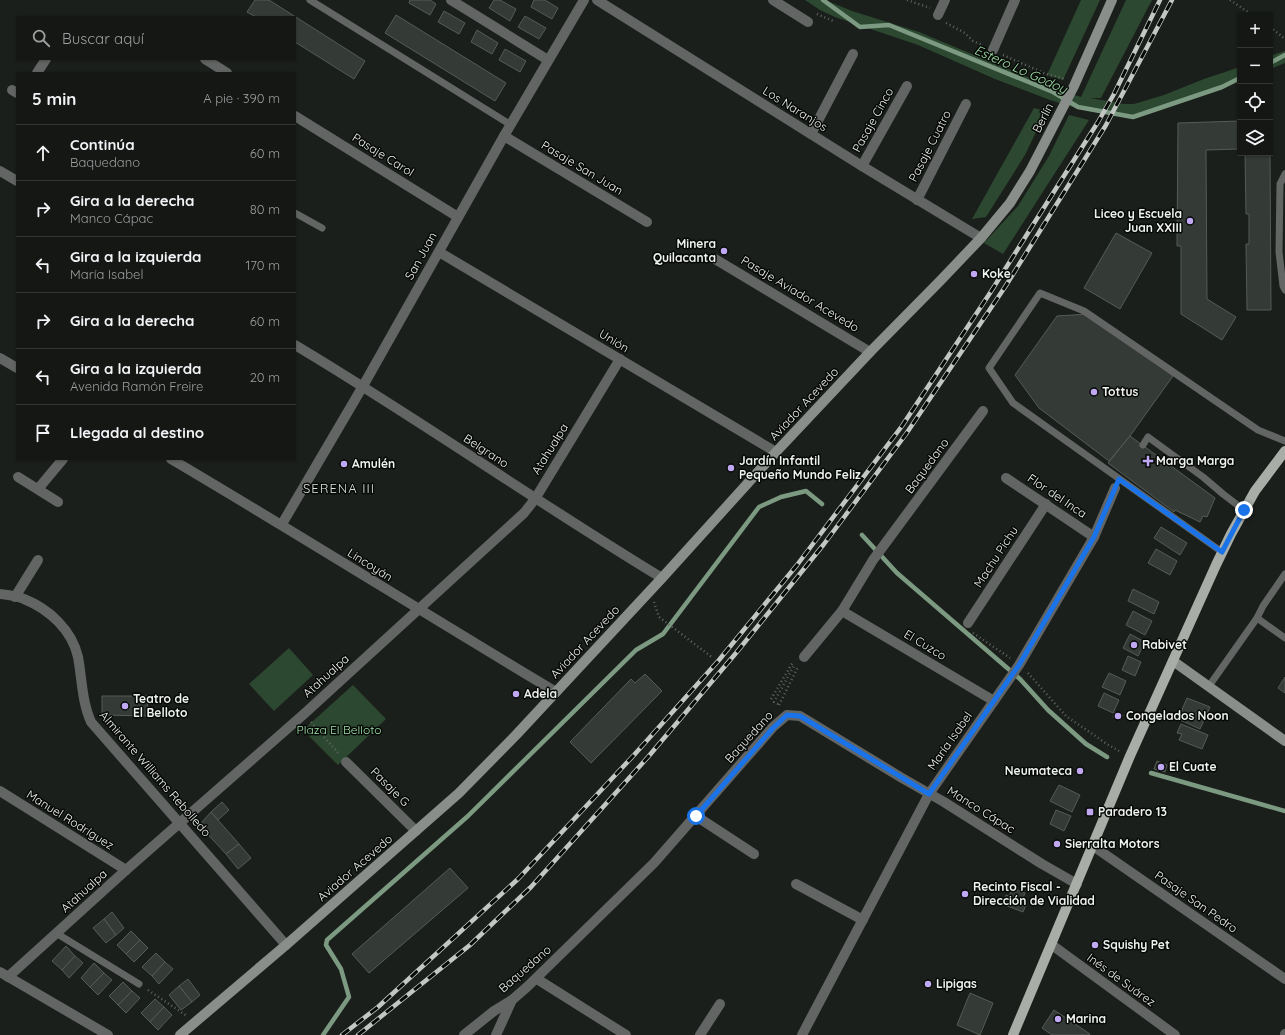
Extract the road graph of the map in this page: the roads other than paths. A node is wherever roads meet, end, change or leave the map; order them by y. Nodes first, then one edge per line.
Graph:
1 (310, 0) edge
2 (451, 0) edge
3 (584, 0) edge
4 (597, 0) edge
5 (774, 0) edge
6 (945, 0) edge
7 (1015, 0) edge
8 (1112, 0) edge
9 (939, 14) road end
10 (808, 22) dead end
11 (993, 50) dead end
12 (853, 54) dead end
13 (45, 60) edge
14 (207, 60) edge
15 (548, 60) junction
16 (38, 72) edge
17 (225, 72) edge
18 (907, 86) dead end
19 (966, 104) dead end
20 (296, 117) edge
21 (511, 125) junction
22 (811, 134) junction
23 (504, 136) junction
24 (862, 166) junction
25 (0, 171) edge
26 (1285, 174) edge
27 (16, 180) edge
28 (917, 200) junction
29 (296, 214) edge
30 (458, 218) junction
31 (647, 222) dead end
32 (322, 228) dead end
33 (981, 238) junction
34 (439, 252) junction
35 (715, 259) dead end
36 (1285, 290) edge
37 (296, 346) edge
38 (870, 352) junction
39 (0, 358) edge
40 (620, 359) junction
41 (16, 367) edge
42 (363, 386) junction
43 (983, 411) dead end
44 (1285, 441) edge
45 (1143, 445) dead end
46 (1285, 451) edge
47 (776, 452) junction
48 (62, 460) edge
49 (172, 460) edge
50 (18, 477) dead end
51 (1006, 478) dead end
52 (1118, 480) junction
53 (38, 489) junction
54 (535, 499) junction
55 (58, 502) dead end
56 (1046, 504) junction
57 (1244, 510) junction
58 (282, 524) junction
59 (1094, 537) junction
60 (1222, 552) junction
61 (38, 560) dead end
62 (1285, 574) edge
63 (662, 578) junction
64 (0, 594) edge
65 (15, 597) junction
66 (418, 610) junction
67 (842, 611) junction
68 (1257, 618) junction
69 (968, 623) road end
70 (1285, 638) edge
71 (799, 657) road end
72 (1173, 661) junction
73 (1209, 686) junction
74 (556, 692) junction
75 (994, 701) junction
76 (787, 715) joint
77 (1285, 741) edge
78 (346, 762) road end
79 (0, 791) edge
80 (929, 794) junction
81 (696, 816) junction
82 (180, 824) junction
83 (416, 831) junction
84 (1093, 846) junction
85 (754, 854) dead end
86 (126, 870) junction
87 (796, 884) dead end
88 (1077, 884) junction
89 (863, 920) junction
90 (56, 933) junction
91 (286, 945) junction
92 (1052, 946) junction
93 (4, 974) edge
94 (537, 979) junction
95 (1285, 979) edge
96 (139, 984) road end
97 (512, 1000) junction
98 (720, 1004) dead end
99 (108, 1035) edge
100 (180, 1035) edge
101 (464, 1035) edge
102 (496, 1035) edge
103 (626, 1035) edge
104 (700, 1035) edge
105 (802, 1035) edge
106 (1013, 1035) edge
107 (1175, 1035) edge

1 - 21 lane
2 - 15 street
3 - 15 street, San Juan
4 - 22 street, Los Naranjos
5 - 10 street
6 - 9 street
7 - 11 street
8 - 33 main road, Berlín
12 - 22 street
13 - 16 street
14 - 17 street
15 - 21 street, San Juan
18 - 24 street, Pasaje Cinco
19 - 28 street, Pasaje Cuatro
20 - 30 street, Pasaje Carol
21 - 23 street, San Juan
22 - 24 street, Los Naranjos
23 - 30 street, San Juan
23 - 31 street, Pasaje San Juan
24 - 28 street, Los Naranjos
25 - 27 street
26 - 36 lane
28 - 33 street, Los Naranjos
29 - 32 lane
30 - 34 street, San Juan
33 - 38 main road, Aviador Acevedo
34 - 40 street, Unión
34 - 42 street, San Juan
35 - 38 street, Pasaje Aviador Acevedo
37 - 42 street, Belgrano
38 - 47 main road, Aviador Acevedo
39 - 41 street
40 - 47 street, Unión
40 - 54 street, Atahualpa
42 - 54 street, Belgrano
42 - 58 street, San Juan
43 - 67 street, Baquedano
44 - 52 lane
45 - 57 lane
46 - 57 main road
47 - 63 main road, Aviador Acevedo
48 - 53 street
49 - 58 street, Lincoyán
50 - 53 street
51 - 56 street, Flor del Inca
52 - 59 street, María Isabel
52 - 60 lane
53 - 55 street
54 - 63 street, Belgrano
54 - 66 street, Atahualpa
56 - 59 street, Flor del Inca
56 - 69 street, Machu Pichu
57 - 60 main road
58 - 66 street, Lincoyán
59 - 75 street, María Isabel
60 - 72 main road
61 - 65 street
62 - 68 lane
63 - 74 main road, Aviador Acevedo
64 - 65 street, Almirante Williams Rebolledo
65 - 82 street, Almirante Williams Rebolledo
66 - 74 street, Lincoyán
66 - 82 street, Atahualpa
67 - 71 street, Baquedano
67 - 75 street, El Cuzco
68 - 70 lane
68 - 73 lane
72 - 73 main road
72 - 84 main road
73 - 77 main road
74 - 83 main road, Aviador Acevedo
75 - 80 street, María Isabel
76 - 80 street, Manco Cápac
76 - 81 street, Baquedano
78 - 83 street, Pasaje G
79 - 86 street, Manuel Rodríguez
80 - 88 street, Manco Cápac
80 - 89 street, María Isabel
81 - 85 street
81 - 94 street, Baquedano
82 - 86 street, Atahualpa
82 - 91 street, Almirante Williams Rebolledo
83 - 91 main road, Aviador Acevedo
84 - 88 main road
84 - 95 street, Pasaje San Pedro
86 - 90 street, Atahualpa
87 - 89 street
88 - 92 main road
89 - 105 street, María Isabel
90 - 93 street, Atahualpa
90 - 96 lane
91 - 100 main road, Aviador Acevedo
92 - 106 main road
92 - 107 street, Inés de Suárez
93 - 99 street
94 - 97 street, Baquedano
94 - 103 street
97 - 101 street, Baquedano
97 - 102 street
98 - 104 street

